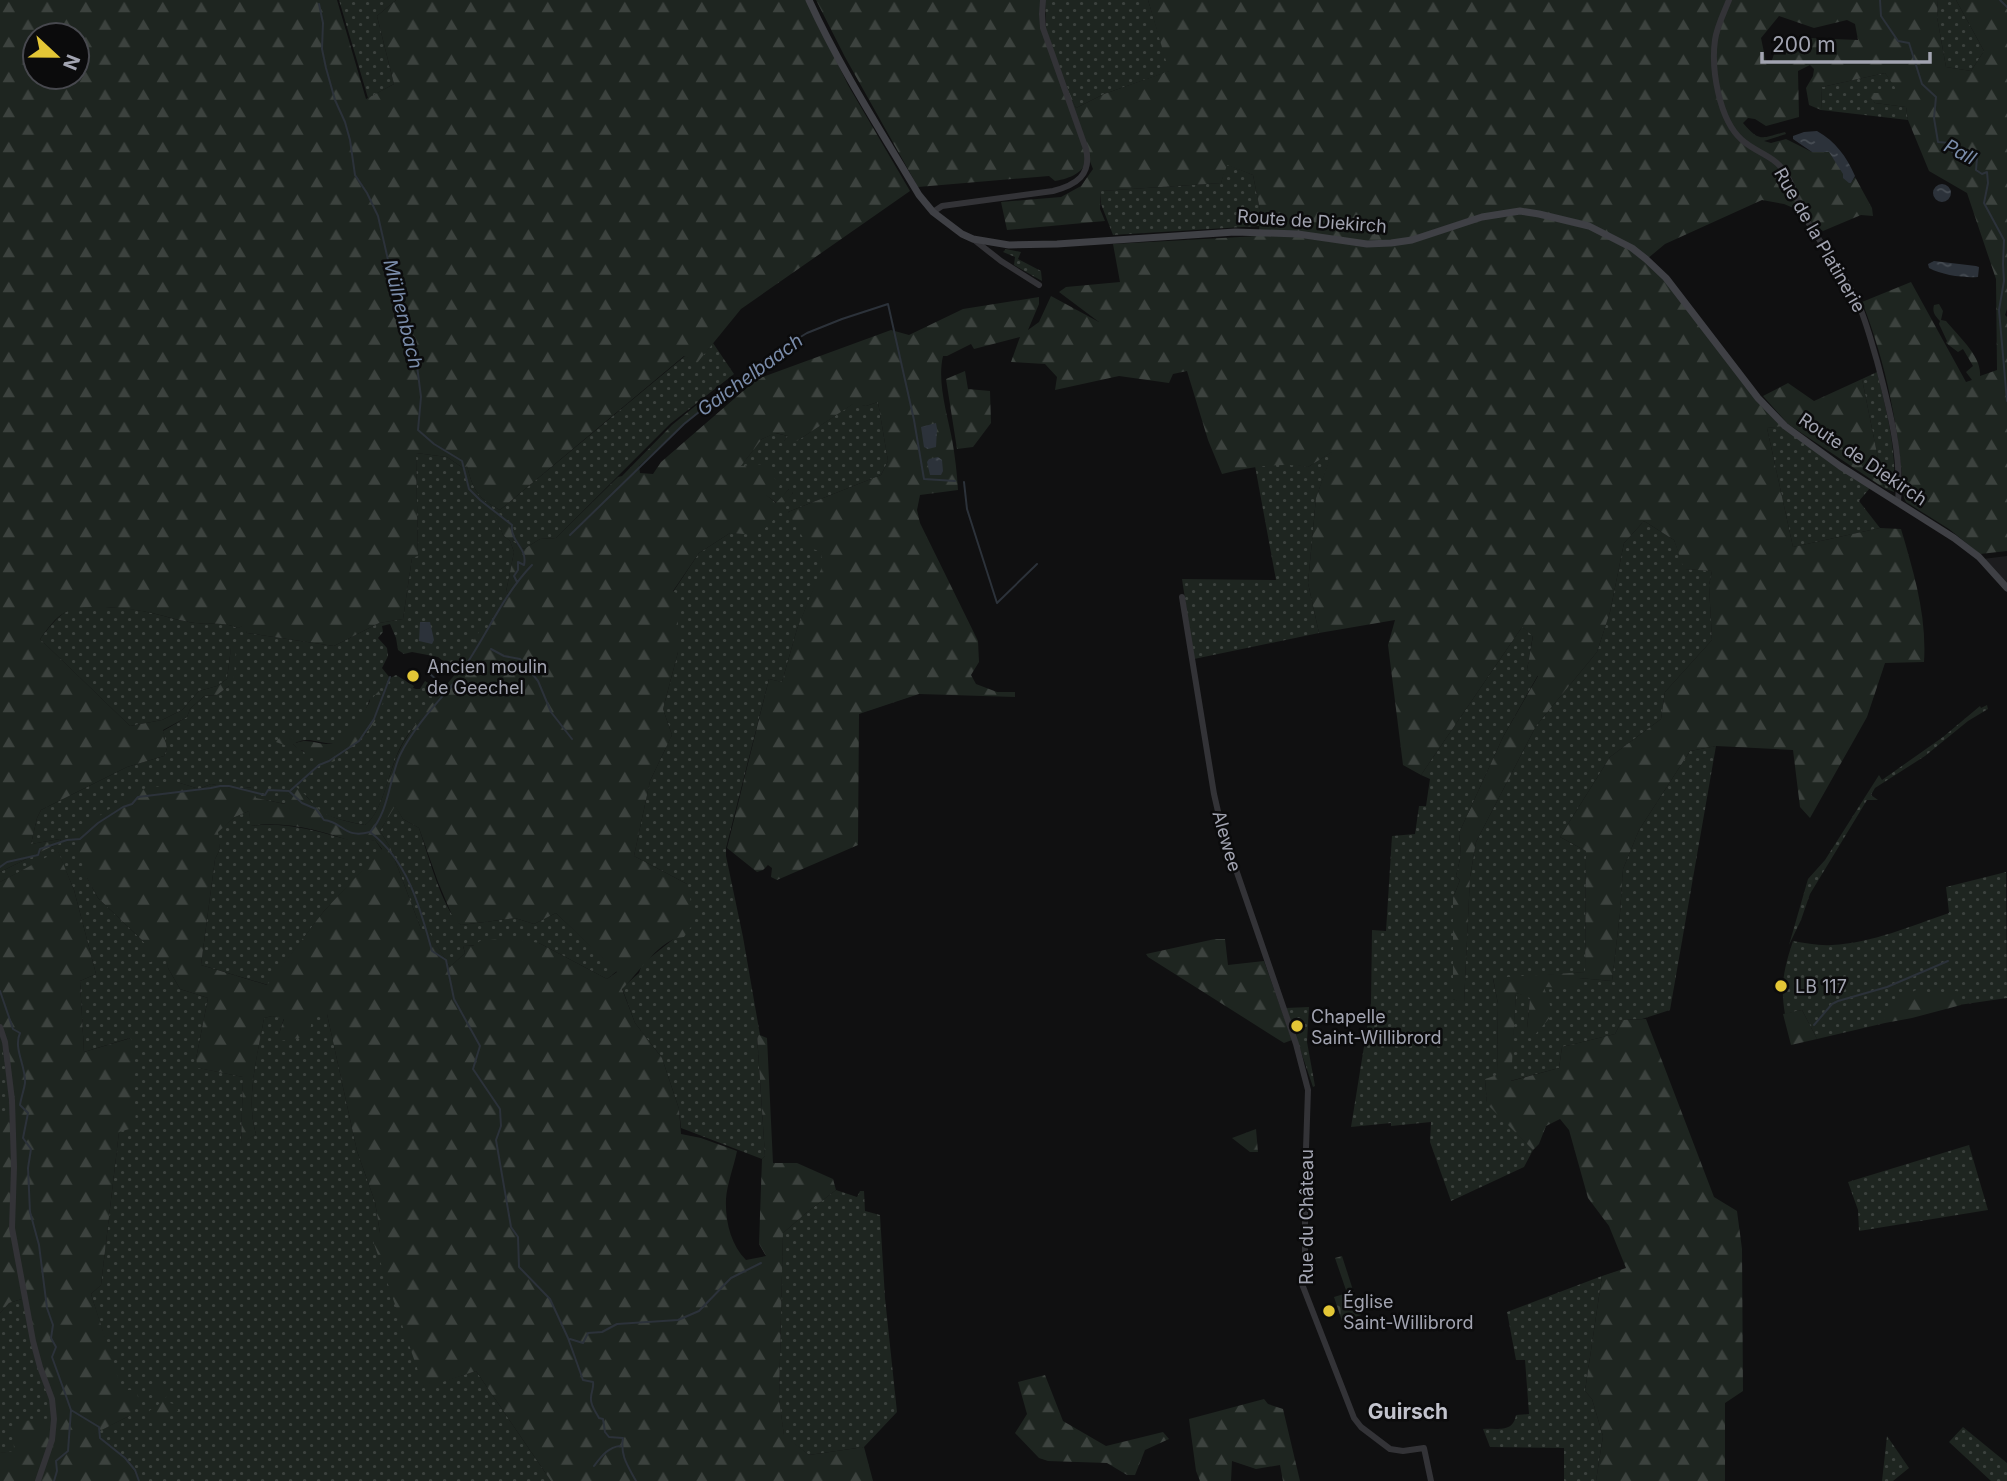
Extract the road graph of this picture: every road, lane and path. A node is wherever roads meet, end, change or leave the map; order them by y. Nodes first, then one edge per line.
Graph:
1 (809, 0) edge
2 (1043, 0) edge
3 (1729, 0) edge
4 (933, 212) junction
5 (988, 250) junction
6 (1040, 285) dead end
7 (1898, 502) junction
8 (2007, 588) edge
9 (1182, 597) dead end
10 (0, 1027) edge
11 (1304, 1077) joint
12 (38, 1481) edge
13 (1431, 1481) edge

1 - 4 main road, Route de Diekirch
2 - 4 street
3 - 7 street, Rue de la Platinerie
4 - 5 main road, Route de Diekirch
5 - 6 street
5 - 7 main road, Route de Diekirch
7 - 8 main road, Route de Diekirch
9 - 11 street, Alewee
10 - 12 street
11 - 13 street, Rue du Château

